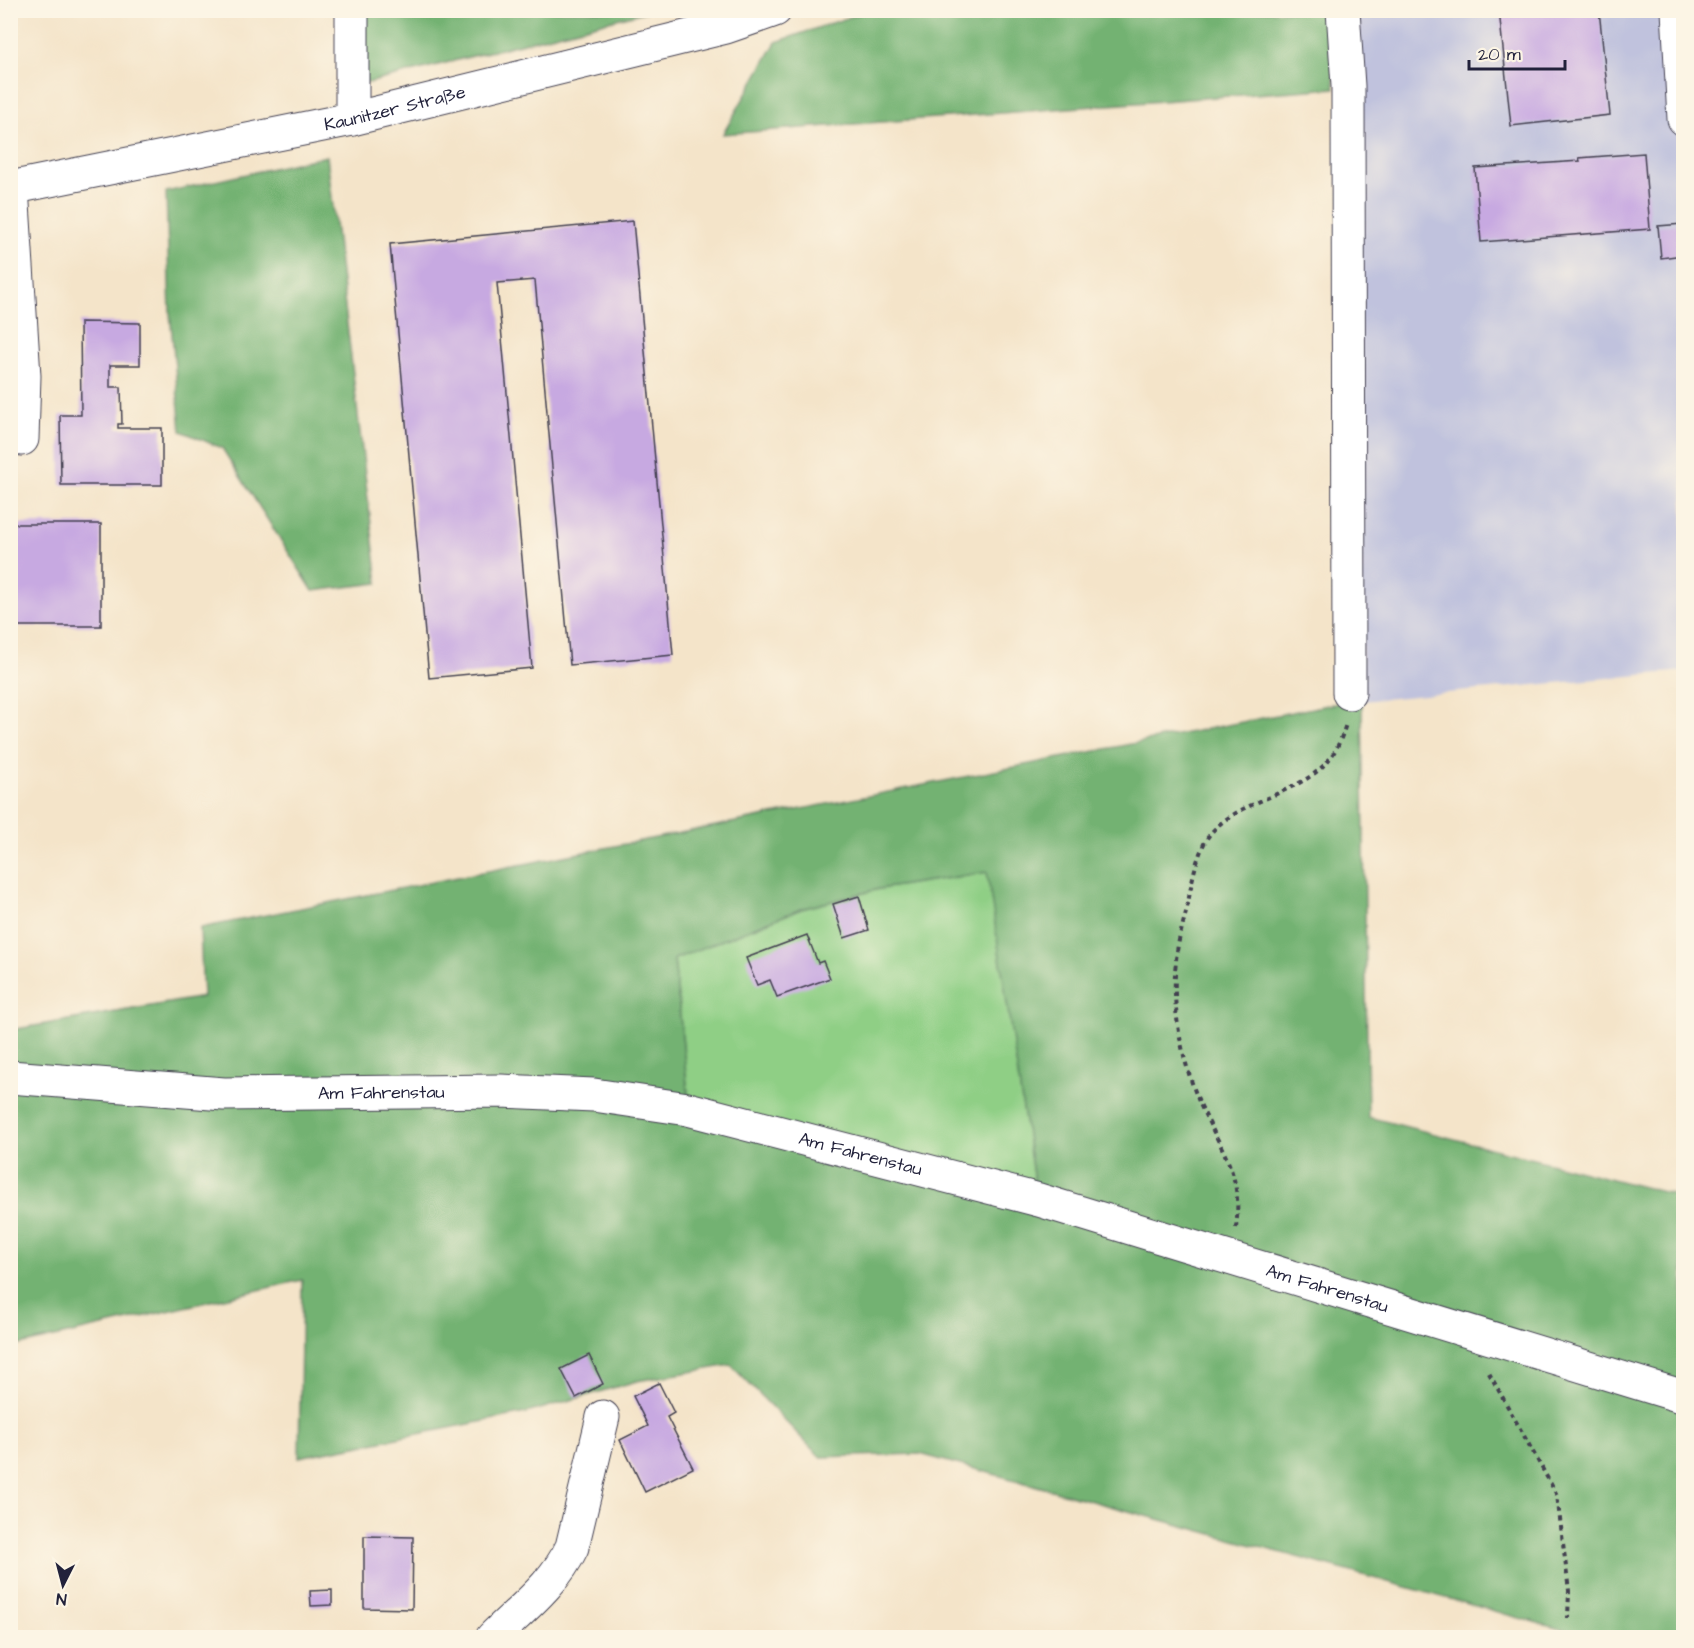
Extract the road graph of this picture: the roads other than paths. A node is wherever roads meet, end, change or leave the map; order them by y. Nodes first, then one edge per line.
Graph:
1 (352, 10) edge
2 (775, 10) edge
3 (1343, 10) edge
4 (1678, 10) edge
5 (352, 119) junction
6 (1683, 119) edge
7 (11, 188) edge
8 (22, 439) dead end
9 (1349, 693) road end
10 (10, 1077) edge
11 (1683, 1397) edge
12 (603, 1417) dead end
13 (492, 1638) edge

1 - 5 street
2 - 5 street, Kaunitzer Straße
3 - 9 street
4 - 6 street
5 - 7 street, Kaunitzer Straße
7 - 8 street
10 - 11 street, Am Fahrenstau
12 - 13 street

